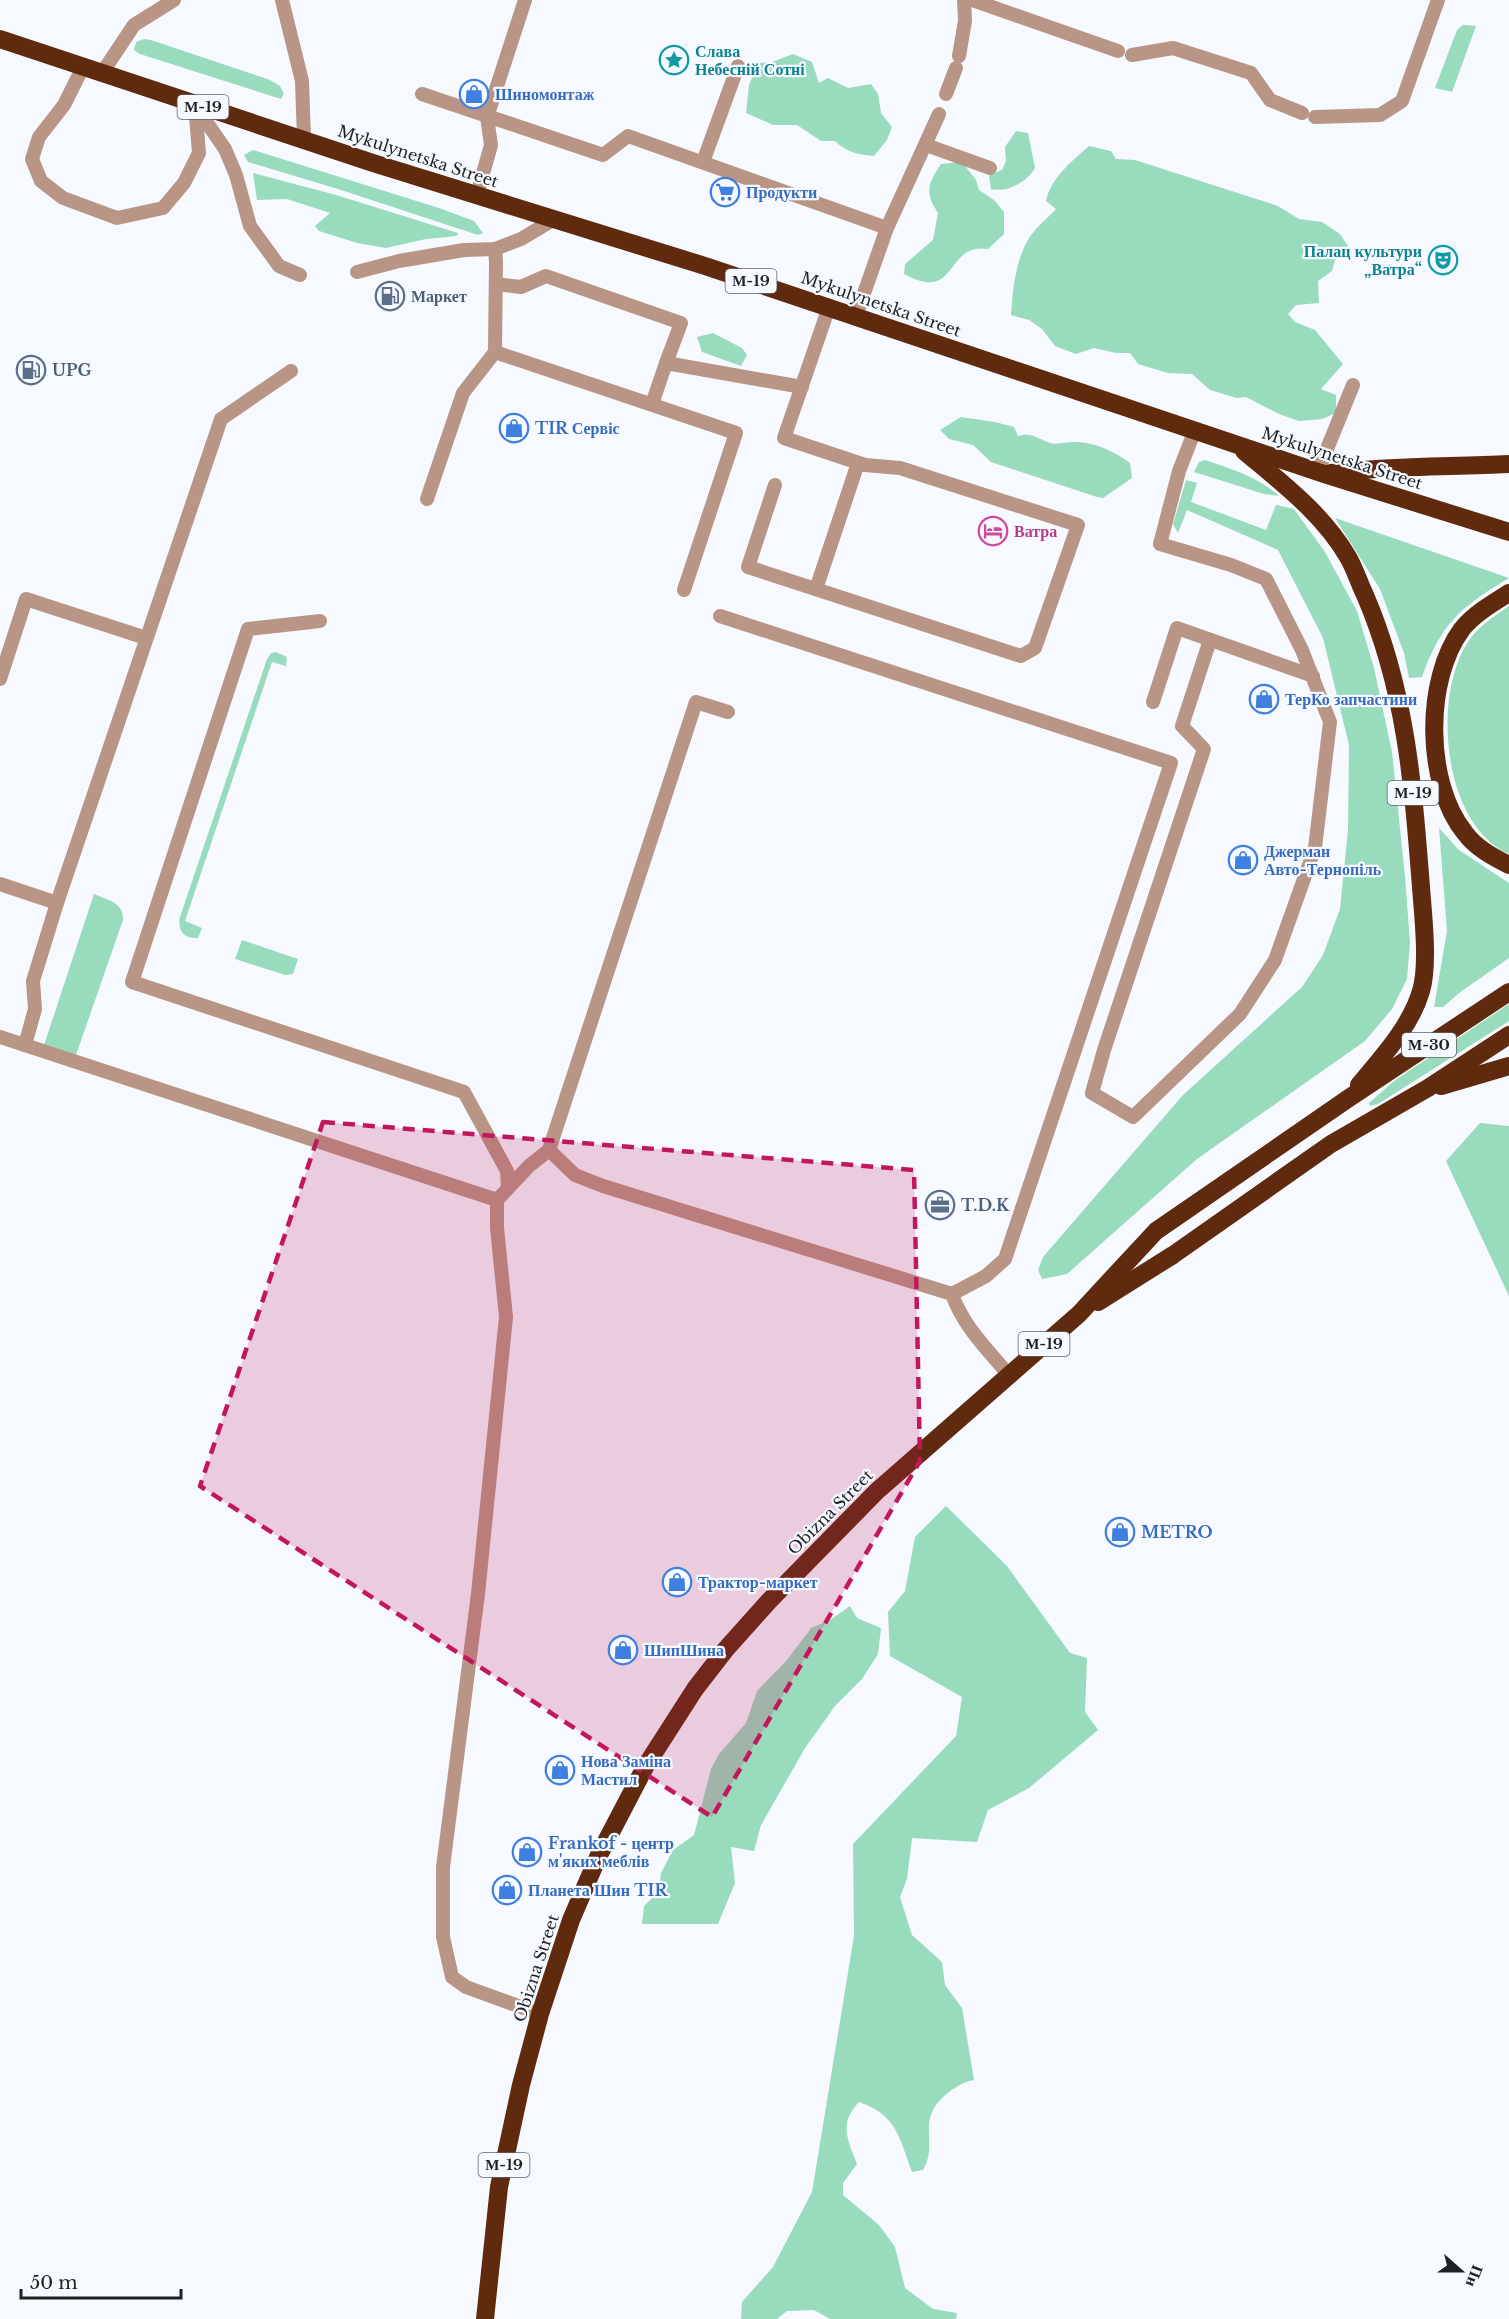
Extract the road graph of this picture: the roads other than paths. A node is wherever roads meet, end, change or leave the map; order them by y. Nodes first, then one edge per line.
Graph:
1 (174, 0) edge
2 (282, 0) edge
3 (525, 0) edge
4 (964, 0) edge
5 (972, 0) edge
6 (1438, 0) edge
7 (0, 39) edge
8 (738, 66) dead end
9 (83, 67) junction
10 (102, 73) junction
11 (422, 94) dead end
12 (946, 94) dead end
13 (195, 105) junction
14 (939, 114) dead end
15 (487, 117) junction
16 (304, 140) junction
17 (926, 145) junction
18 (703, 162) junction
19 (990, 168) dead end
20 (477, 195) junction
21 (553, 220) junction
22 (887, 228) junction
23 (495, 249) junction
24 (357, 272) dead end
25 (300, 275) dead end
26 (496, 284) junction
27 (829, 307) junction
28 (856, 316) junction
29 (495, 352) junction
30 (666, 363) junction
31 (291, 371) dead end
32 (1353, 384) dead end
33 (802, 387) junction
34 (652, 404) junction
35 (1196, 430) junction
36 (1234, 444) junction
37 (858, 463) junction
38 (1509, 464) edge
39 (1321, 472) junction
40 (775, 485) dead end
41 (427, 499) dead end
42 (1509, 532) edge
43 (816, 589) junction
44 (684, 590) dead end
45 (1509, 593) edge
46 (720, 616) dead end
47 (320, 621) dead end
48 (146, 638) junction
49 (1210, 640) junction
50 (1313, 676) junction
51 (0, 679) edge
52 (1154, 702) dead end
53 (728, 712) dead end
54 (1509, 865) edge
55 (0, 884) edge
56 (57, 903) junction
57 (1509, 993) edge
58 (1509, 1035) edge
59 (0, 1037) edge
60 (25, 1045) junction
61 (1509, 1066) edge
62 (1417, 1094) junction
63 (1349, 1098) junction
64 (549, 1150) junction
65 (508, 1188) junction
66 (497, 1200) junction
67 (952, 1294) junction
68 (1079, 1314) junction
69 (1009, 1375) junction
70 (540, 2014) junction
71 (485, 2319) edge

1 - 10 lane
2 - 16 lane
3 - 15 lane
4 - 12 lane
5 - 6 lane
7 - 9 highway, Mykulynetska Street / М-19
8 - 18 lane
9 - 10 highway, Mykulynetska Street / М-19
9 - 13 lane
10 - 13 highway, Mykulynetska Street / М-19
11 - 15 lane
13 - 16 highway, Mykulynetska Street / М-19
13 - 25 lane
14 - 17 lane
15 - 18 lane
15 - 20 lane
16 - 20 highway, Mykulynetska Street / М-19
17 - 19 lane
17 - 22 lane
18 - 22 lane
20 - 21 highway, Mykulynetska Street / М-19
21 - 23 lane
21 - 27 highway, Mykulynetska Street / М-19
22 - 28 lane
23 - 24 lane
23 - 26 lane
26 - 29 lane
26 - 30 lane
27 - 28 highway, Mykulynetska Street / М-19
27 - 33 lane
28 - 35 highway, Mykulynetska Street / М-19
29 - 34 lane
29 - 41 lane
30 - 33 lane
30 - 34 lane
31 - 48 lane
32 - 39 lane
33 - 37 lane
34 - 44 lane
35 - 36 highway, Mykulynetska Street / М-19
35 - 50 lane
36 - 39 highway, Mykulynetska Street / М-19
36 - 63 highway, М-19
37 - 43 lane
37 - 43 lane
38 - 39 highway
39 - 42 highway, Mykulynetska Street / М-19
40 - 43 lane
45 - 54 highway
46 - 67 lane
47 - 65 lane
48 - 51 lane
48 - 56 lane
49 - 50 lane
49 - 50 lane
49 - 52 lane
53 - 64 lane
55 - 56 lane
56 - 60 lane
57 - 63 highway, М-30
58 - 62 highway, М-19
59 - 60 lane
60 - 66 lane
61 - 62 highway
62 - 68 highway, М-19
63 - 68 highway, М-19
64 - 65 lane
64 - 67 lane
65 - 66 lane
66 - 70 lane
67 - 69 lane
68 - 69 highway, Obizna Street / М-19
69 - 70 highway, Obizna Street / М-19
70 - 71 highway, Obizna Street / М-19

